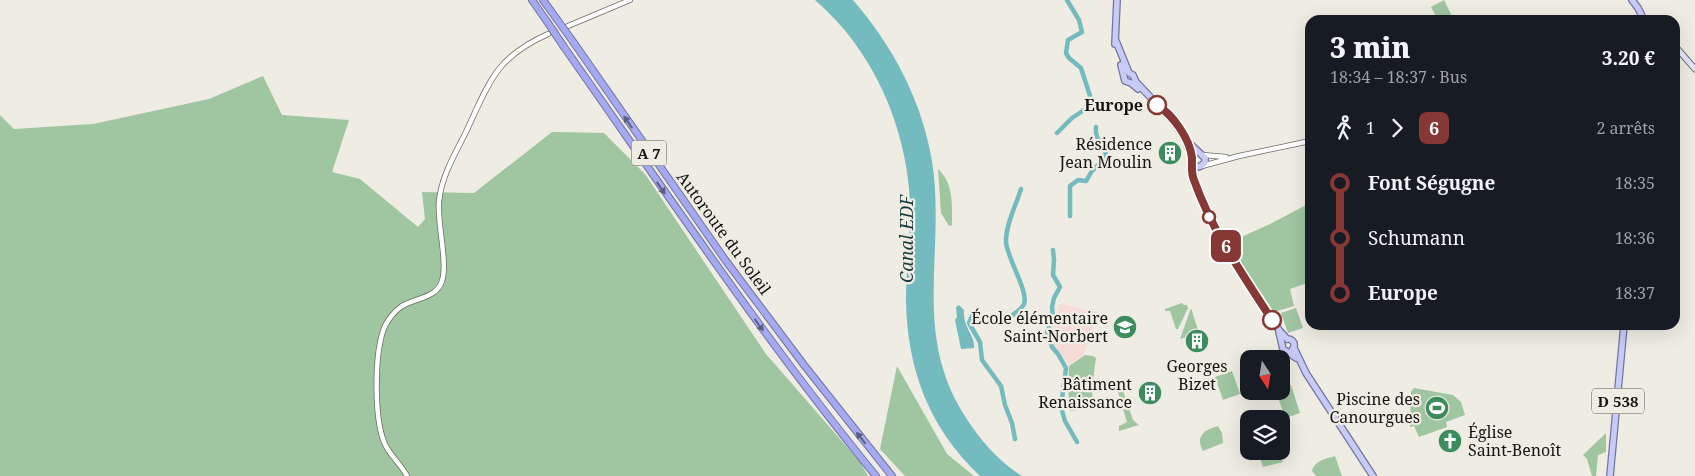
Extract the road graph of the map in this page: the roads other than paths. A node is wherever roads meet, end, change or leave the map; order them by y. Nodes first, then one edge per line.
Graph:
1 (532, 0) edge
2 (544, 0) edge
3 (630, 0) edge
4 (1117, 0) edge
5 (1632, 0) edge
6 (1638, 15) edge
7 (1642, 15) edge
8 (568, 26) tunnel mouth
9 (548, 34) tunnel mouth
10 (1680, 52) edge
11 (1695, 69) edge
12 (1127, 74) junction
13 (1132, 82) junction
14 (1185, 139) junction
15 (1305, 142) edge
16 (1201, 154) junction
17 (1232, 157) junction
18 (1192, 161) junction
19 (1202, 166) junction
20 (1195, 182) junction
21 (1624, 330) edge
22 (1285, 341) junction
23 (1291, 350) junction
24 (407, 476) edge
25 (876, 476) edge
26 (892, 476) edge
27 (1373, 476) edge
28 (1610, 476) edge

1 -> 25 highway, Autoroute du Soleil / A 7, bridge
26 -> 2 highway, Autoroute du Soleil / A 7, bridge
3 - 8 street
4 - 12 main road
5 - 6 main road
5 - 7 main road
9 - 24 street
10 - 11 main road
12 - 13 main road
12 - 13 main road
13 - 14 main road
14 - 16 main road
14 - 18 main road
15 - 17 street
16 - 17 street
16 - 18 main road
16 - 19 main road
17 - 19 street
18 - 19 main road
18 - 20 main road
19 - 20 main road
20 - 22 main road
21 - 28 main road, D 538
22 - 23 main road
22 - 23 main road
23 - 27 main road

